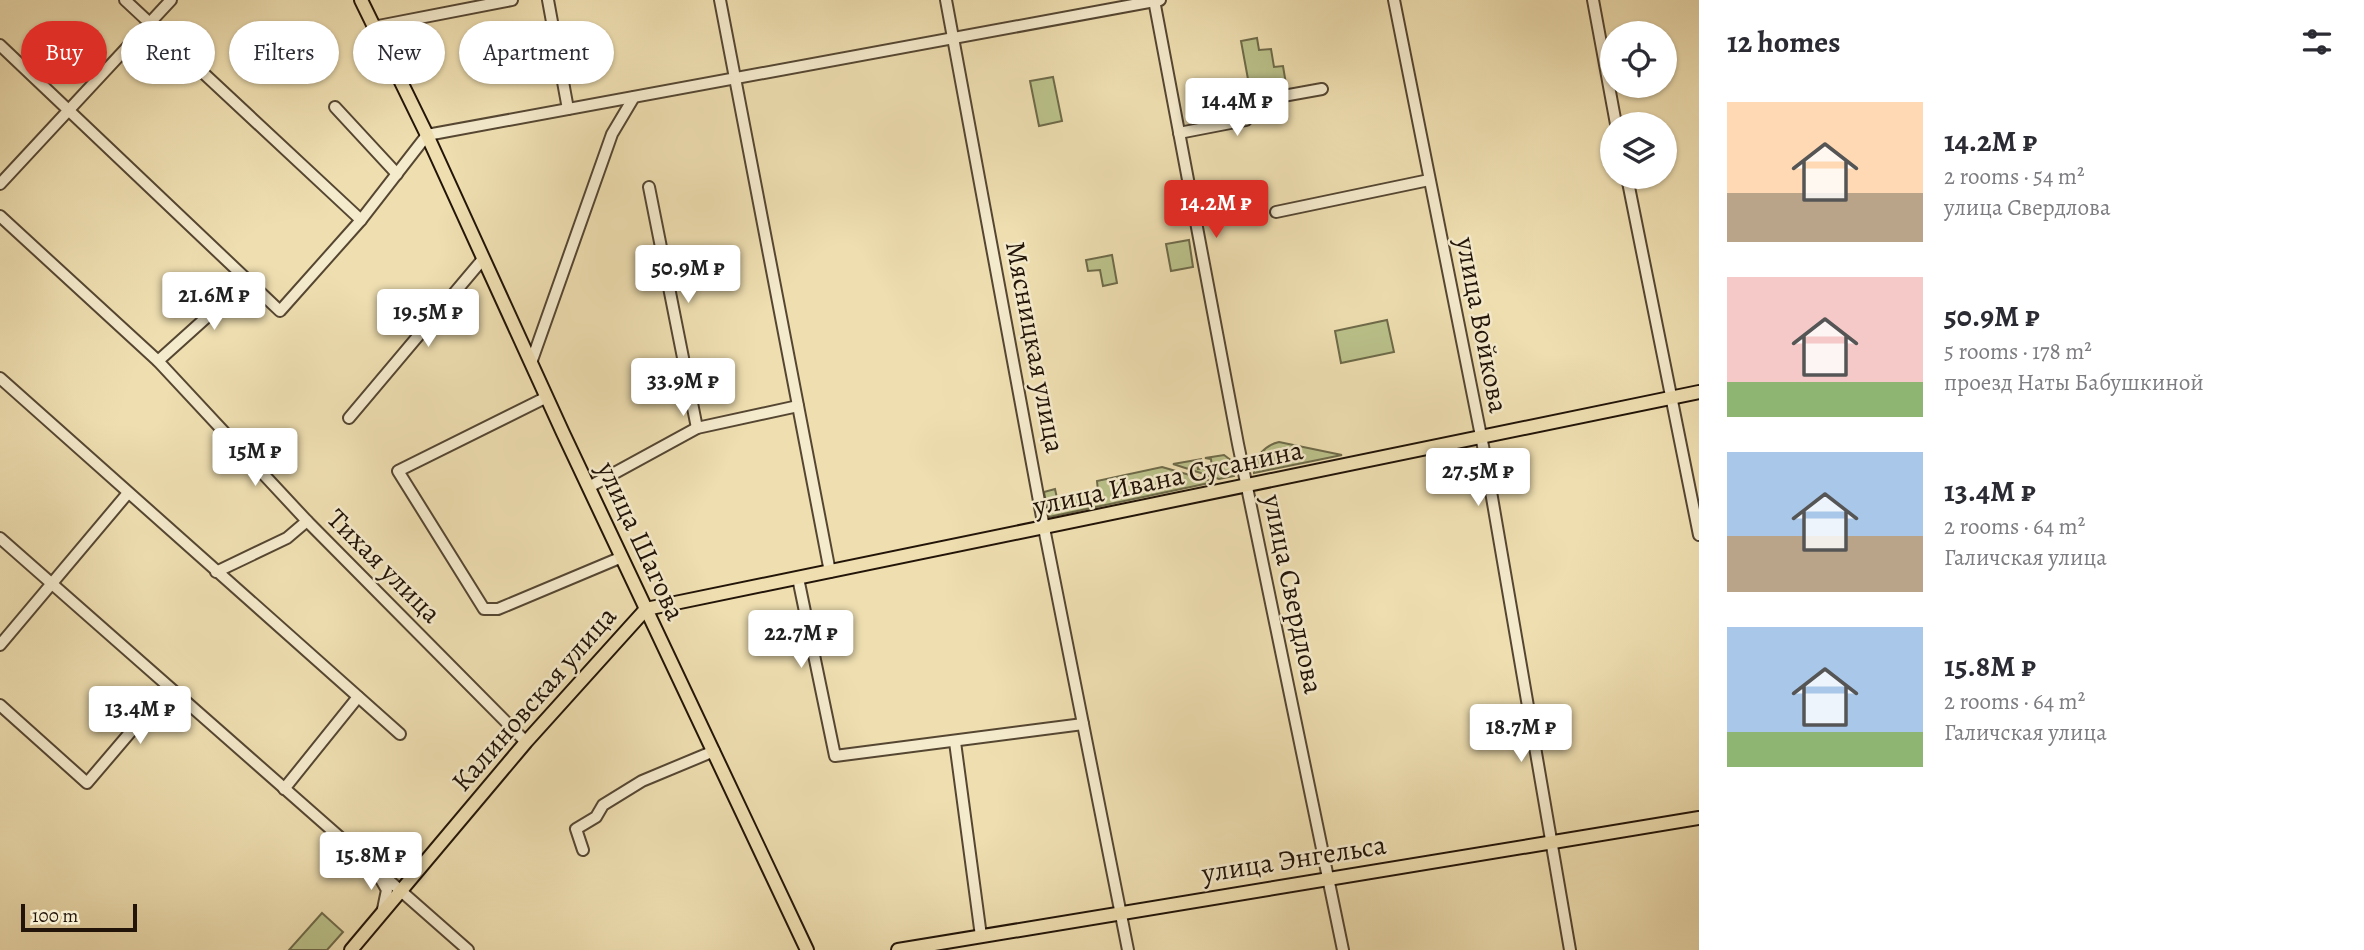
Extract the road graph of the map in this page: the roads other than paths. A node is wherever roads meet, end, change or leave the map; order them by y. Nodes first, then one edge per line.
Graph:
1 (125, 0) edge
2 (171, 0) edge
3 (361, 0) edge
4 (512, 0) edge
5 (548, 0) edge
6 (720, 0) edge
7 (946, 0) edge
8 (1156, 0) edge
9 (1394, 0) edge
10 (1593, 0) edge
11 (147, 21) edge
12 (151, 21) edge
13 (370, 21) edge
14 (404, 21) edge
15 (953, 38) junction
16 (0, 46) edge
17 (121, 53) edge
18 (735, 78) junction
19 (215, 84) edge
20 (402, 84) edge
21 (1322, 89) dead end
22 (634, 97) junction
23 (335, 107) dead end
24 (68, 109) junction
25 (568, 109) junction
26 (1614, 112) edge
27 (1180, 133) junction
28 (427, 135) junction
29 (397, 174) junction
30 (1429, 180) junction
31 (0, 184) edge
32 (649, 187) dead end
33 (1629, 189) edge
34 (1276, 212) dead end
35 (0, 216) edge
36 (361, 220) junction
37 (483, 259) junction
38 (248, 280) junction
39 (158, 361) junction
40 (531, 363) junction
41 (0, 378) edge
42 (1699, 392) edge
43 (547, 397) junction
44 (1672, 397) junction
45 (798, 406) junction
46 (349, 418) dead end
47 (697, 428) junction
48 (1481, 438) junction
49 (1247, 486) junction
50 (589, 487) junction
51 (128, 493) junction
52 (307, 521) junction
53 (1044, 528) junction
54 (1699, 535) edge
55 (0, 538) edge
56 (622, 557) junction
57 (216, 572) junction
58 (830, 572) junction
59 (798, 578) junction
60 (51, 583) junction
61 (646, 609) junction
62 (0, 645) edge
63 (168, 688) junction
64 (358, 697) junction
65 (0, 705) edge
66 (1083, 724) junction
67 (400, 734) dead end
68 (526, 742) junction
69 (955, 742) junction
70 (714, 751) junction
71 (284, 789) junction
72 (1699, 818) edge
73 (1550, 843) junction
74 (583, 850) dead end
75 (371, 865) junction
76 (1328, 878) junction
77 (401, 891) junction
78 (1121, 913) junction
79 (379, 918) junction
80 (981, 936) junction
81 (351, 950) edge
82 (468, 950) edge
83 (807, 950) edge
84 (898, 950) edge
85 (1128, 950) edge
86 (1343, 950) edge
87 (1570, 950) edge

1 - 11 street
2 - 12 street
3 - 13 main road, улица Шагова
4 - 14 street
5 - 25 street
6 - 18 street
7 - 15 street, Мясницкая улица
8 - 15 street
8 - 27 street, улица Свердлова
9 - 30 street, улица Войкова
10 - 26 street
15 - 18 street
15 - 53 street, Мясницкая улица
16 - 24 street
17 - 24 street
18 - 22 street
18 - 45 street
19 - 36 street
20 - 28 main road, улица Шагова
21 - 27 street
22 - 25 street
22 - 40 street
23 - 29 street
24 - 31 street
24 - 38 street
25 - 28 street
27 - 49 street, улица Свердлова
28 - 29 street
28 - 37 main road, улица Шагова
29 - 36 street
30 - 34 street
30 - 48 street, улица Войкова
32 - 47 street
33 - 44 street
35 - 39 street, Тихая улица
36 - 38 street
37 - 40 main road, улица Шагова
37 - 46 street
38 - 39 street
39 - 52 street, Тихая улица
40 - 43 main road, улица Шагова
41 - 51 street
42 - 44 main road, улица Ивана Сусанина
43 - 50 main road, улица Шагова
43 - 56 street
44 - 48 main road, улица Ивана Сусанина
44 - 54 street
45 - 47 street
45 - 58 street
47 - 50 street
48 - 49 main road, улица Ивана Сусанина
48 - 73 street, улица Войкова
49 - 53 main road, улица Ивана Сусанина
49 - 76 street, улица Свердлова
50 - 56 main road, улица Шагова
51 - 57 street
51 - 60 street
52 - 57 street
52 - 68 street, Тихая улица
53 - 58 main road, улица Ивана Сусанина
53 - 66 street, Мясницкая улица
55 - 60 street
56 - 61 main road, улица Шагова
57 - 64 street
58 - 59 main road, улица Ивана Сусанина
59 - 61 main road, улица Ивана Сусанина
59 - 69 street
60 - 62 street
60 - 63 street
61 - 68 main road, Калиновская улица
61 - 70 main road, улица Шагова
63 - 65 street
63 - 71 street
64 - 67 street
64 - 71 street
66 - 69 street
66 - 78 street, Мясницкая улица
68 - 77 main road, Калиновская улица
69 - 80 street
70 - 74 street
70 - 83 main road, улица Шагова
71 - 75 street
72 - 73 main road, улица Энгельса
73 - 76 main road, улица Энгельса
73 - 87 street, улица Войкова
75 - 77 street
75 - 79 street
76 - 78 main road, улица Энгельса
76 - 86 street, улица Свердлова
77 - 79 main road, Калиновская улица
77 - 82 street
78 - 80 main road, улица Энгельса
78 - 85 street, Мясницкая улица
79 - 81 main road, Калиновская улица
80 - 84 main road, улица Энгельса

